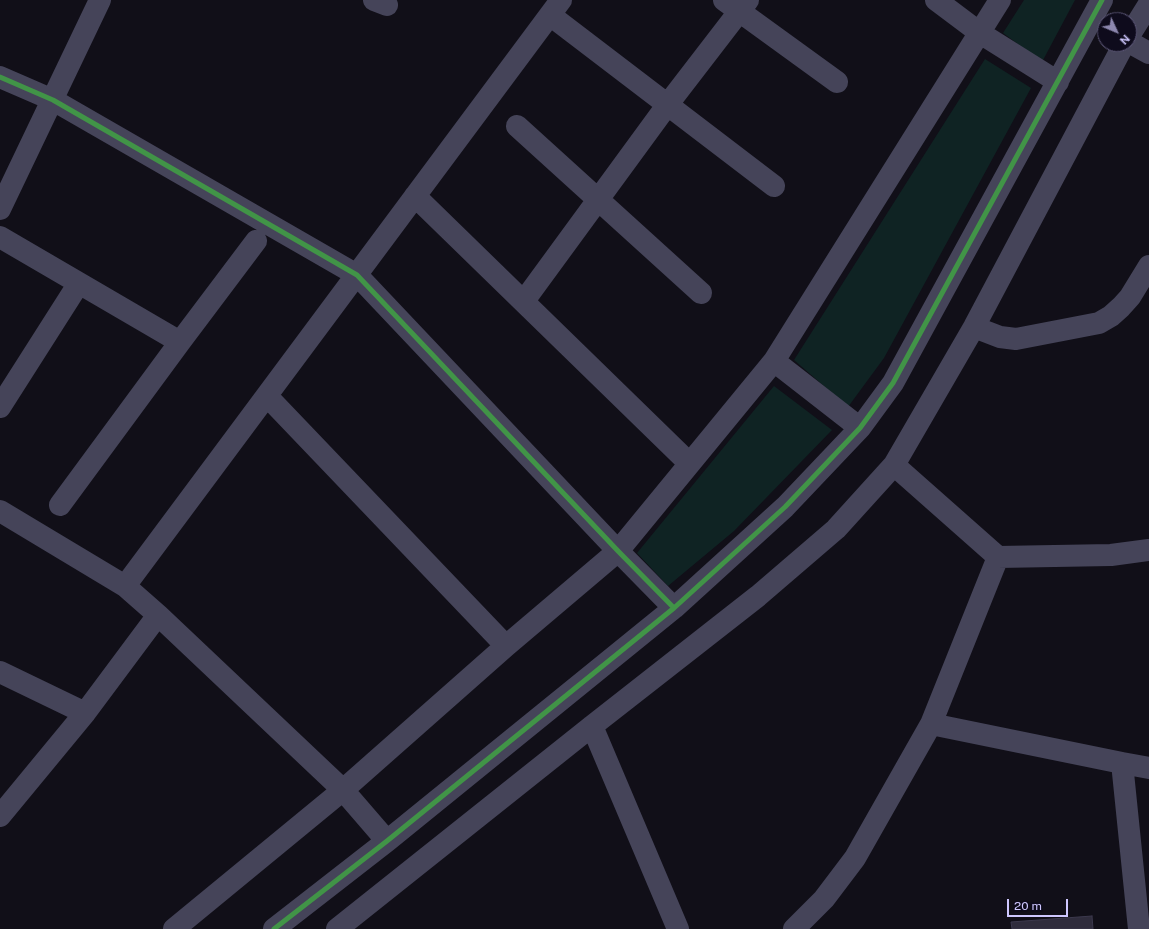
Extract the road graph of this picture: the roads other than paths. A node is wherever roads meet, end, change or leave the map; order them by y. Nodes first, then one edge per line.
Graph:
1 (100, 0) edge
2 (936, 0) edge
3 (1000, 0) edge
4 (1102, 0) edge
5 (737, 4) edge
6 (1149, 4) edge
7 (556, 7) edge
8 (1137, 23) edge
9 (980, 33) junction
10 (1137, 46) edge
11 (1120, 52) edge
12 (1149, 53) edge
13 (0, 77) edge
14 (837, 82) dead end
15 (1058, 82) junction
16 (53, 100) junction
17 (668, 104) junction
18 (517, 126) dead end
19 (774, 186) dead end
20 (415, 196) junction
21 (598, 199) junction
22 (0, 209) edge
23 (0, 237) edge
24 (256, 241) dead end
25 (1149, 266) edge
26 (357, 275) junction
27 (80, 283) junction
28 (701, 293) dead end
29 (529, 294) dead end
30 (974, 327) junction
31 (180, 342) junction
32 (774, 361) junction
33 (266, 396) junction
34 (0, 407) edge
35 (860, 428) junction
36 (689, 464) junction
37 (894, 465) junction
38 (60, 506) dead end
39 (0, 511) edge
40 (1149, 550) edge
41 (618, 551) junction
42 (998, 557) junction
43 (125, 586) junction
44 (674, 608) junction
45 (158, 615) junction
46 (506, 646) junction
47 (0, 672) edge
48 (85, 713) junction
49 (931, 724) junction
50 (592, 726) junction
51 (1122, 763) junction
52 (1149, 768) edge
53 (343, 790) junction
54 (0, 815) edge
55 (387, 841) junction
56 (174, 929) edge
57 (274, 929) edge
58 (338, 929) edge
59 (678, 929) edge
60 (794, 929) edge
61 (1139, 929) edge

1 - 16 street
2 - 9 street
3 - 9 street
4 - 15 street
5 - 14 street
5 - 17 street
6 - 8 street
7 - 17 street
7 - 20 street
9 - 15 street
9 - 32 street
10 - 12 street
11 - 30 street
13 - 16 street
15 - 35 street
16 - 22 street
16 - 26 street
17 - 19 street
17 - 21 street
18 - 21 street
20 - 26 street
20 - 36 street
21 - 28 street
21 - 29 street
23 - 27 street
24 - 31 street
25 - 30 street
26 - 33 street
26 - 41 street
27 - 31 street
27 - 34 street
30 - 37 street
31 - 38 street
32 - 35 street
32 - 36 street
33 - 43 street
33 - 46 street
35 - 44 street
36 - 41 street
37 - 42 street
37 - 50 street
39 - 43 street
40 - 42 street
41 - 44 street
41 - 46 street
42 - 49 street
43 - 45 street
44 - 55 street
45 - 48 street
45 - 53 street
46 - 53 street
47 - 48 street
48 - 54 street
49 - 51 street
49 - 60 street
50 - 58 street
50 - 59 street
51 - 52 street
51 - 61 street
53 - 55 street
53 - 56 street
55 - 57 street

